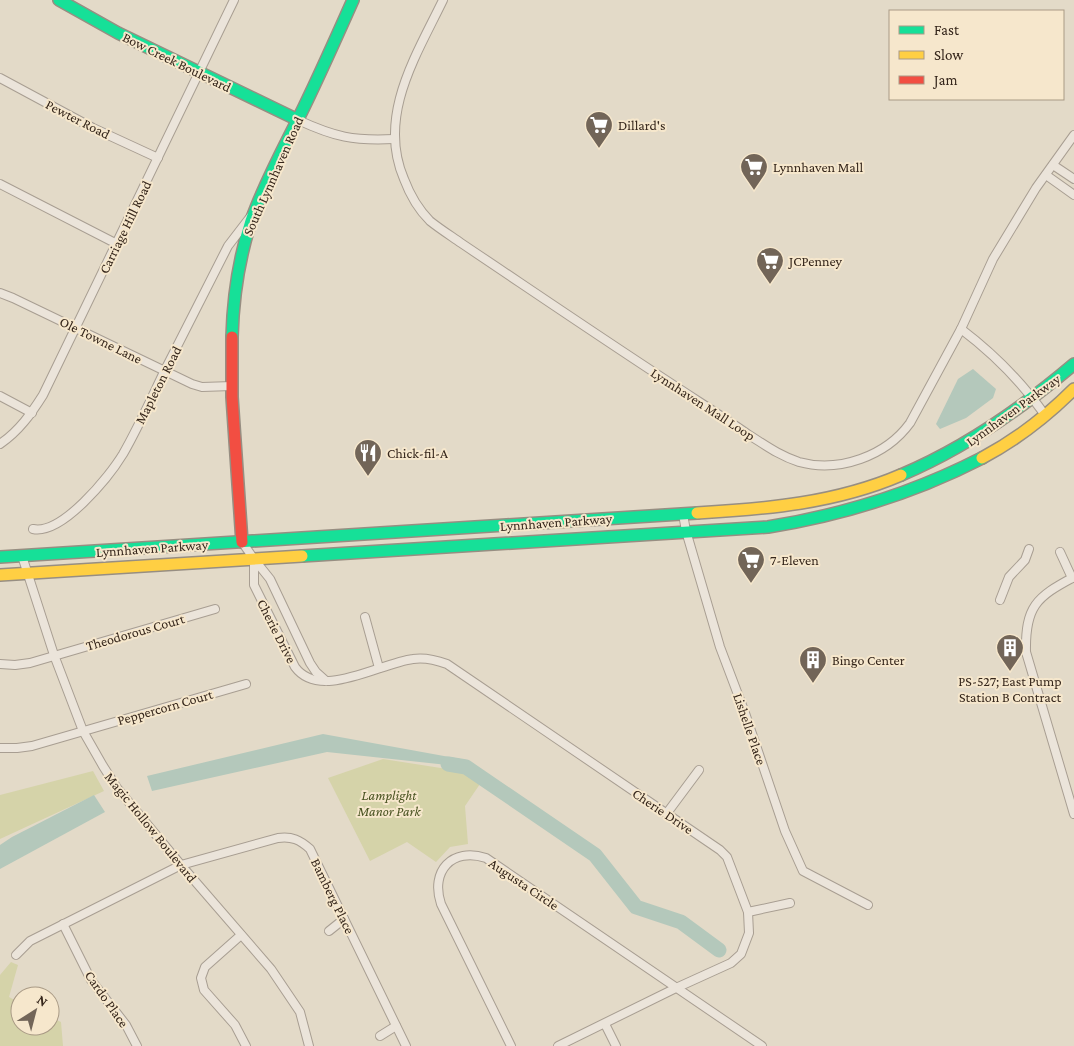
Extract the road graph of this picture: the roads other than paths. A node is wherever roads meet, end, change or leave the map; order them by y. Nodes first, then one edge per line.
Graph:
1 (59, 0) edge
2 (234, 0) edge
3 (353, 0) edge
4 (443, 0) edge
5 (200, 72) junction
6 (0, 78) edge
7 (298, 120) junction
8 (1074, 136) edge
9 (394, 139) junction
10 (158, 158) junction
11 (1053, 165) junction
12 (1046, 175) junction
13 (1074, 179) edge
14 (0, 184) edge
15 (1074, 195) edge
16 (254, 212) junction
17 (117, 244) junction
18 (0, 293) edge
19 (76, 328) junction
20 (961, 329) junction
21 (1074, 364) edge
22 (165, 371) junction
23 (232, 386) junction
24 (1074, 389) edge
25 (0, 396) edge
26 (1033, 398) junction
27 (32, 413) junction
28 (1045, 415) junction
29 (0, 444) edge
30 (683, 514) junction
31 (33, 529) dead end
32 (686, 531) junction
33 (242, 542) junction
34 (1030, 549) dead end
35 (1060, 552) dead end
36 (22, 556) junction
37 (0, 557) edge
38 (254, 559) junction
39 (27, 574) junction
40 (0, 575) edge
41 (1073, 577) edge
42 (1000, 600) dead end
43 (215, 609) dead end
44 (365, 617) dead end
45 (54, 655) junction
46 (0, 664) edge
47 (379, 668) junction
48 (326, 681) junction
49 (246, 684) dead end
50 (83, 731) junction
51 (0, 748) edge
52 (699, 770) dead end
53 (667, 814) junction
54 (1074, 814) edge
55 (180, 866) junction
56 (790, 903) dead end
57 (868, 905) dead end
58 (748, 912) junction
59 (344, 919) junction
60 (63, 924) junction
61 (329, 931) dead end
62 (241, 934) junction
63 (16, 955) dead end
64 (676, 988) junction
65 (605, 1024) junction
66 (396, 1026) junction
67 (380, 1036) dead end
68 (137, 1046) edge
69 (246, 1046) edge
70 (309, 1046) edge
71 (406, 1046) edge
72 (511, 1046) edge
73 (558, 1046) edge
74 (616, 1046) edge
75 (762, 1046) edge

1 - 5 main road, Bow Creek Boulevard
2 - 5 street, Carriage Hill Road
3 - 7 main road, South Lynnhaven Road
4 - 9 street, Lynnhaven Mall Loop
5 - 7 main road, Bow Creek Boulevard
5 - 10 street, Carriage Hill Road
6 - 10 street, Pewter Road
7 - 9 street
7 - 16 main road, South Lynnhaven Road
8 - 11 street, Lynnhaven Mall Loop
9 - 20 street, Lynnhaven Mall Loop
10 - 17 street, Carriage Hill Road
11 - 12 street, Lynnhaven Mall Loop
11 - 13 street
12 - 15 street
12 - 20 street, Lynnhaven Mall Loop
14 - 17 street
16 - 22 street, Mapleton Road
16 - 23 main road, South Lynnhaven Road
17 - 19 street, Carriage Hill Road
18 - 19 street, Ole Towne Lane
19 - 22 street, Ole Towne Lane
19 - 27 street, Carriage Hill Road
20 - 26 street
21 - 26 main road, Lynnhaven Parkway
22 - 23 street, Ole Towne Lane
22 - 31 street, Mapleton Road
23 - 33 main road, South Lynnhaven Road
24 - 28 main road, Lynnhaven Parkway
25 - 27 street
26 - 28 street
26 - 30 main road, Lynnhaven Parkway
27 - 29 street, Carriage Hill Road
28 - 32 main road, Lynnhaven Parkway
30 - 32 street, Lishelle Place
30 - 33 main road, Lynnhaven Parkway
32 - 38 main road, Lynnhaven Parkway
32 - 57 street, Lishelle Place
33 - 36 main road, Lynnhaven Parkway
33 - 38 street, Cherie Drive
34 - 42 street
35 - 41 street
36 - 37 main road, Lynnhaven Parkway
36 - 39 street, Magic Hollow Boulevard
38 - 39 main road, Lynnhaven Parkway
38 - 48 street, Cherie Drive
38 - 48 street, Cherie Drive
39 - 40 main road, Lynnhaven Parkway
39 - 45 street, Magic Hollow Boulevard
41 - 54 street
43 - 45 street, Theodorous Court
44 - 47 street
45 - 46 street, Theodorous Court
45 - 50 street, Magic Hollow Boulevard
47 - 48 street, Cherie Drive
47 - 53 street, Cherie Drive
49 - 50 street, Peppercorn Court
50 - 51 street, Peppercorn Court
50 - 55 street, Magic Hollow Boulevard
52 - 53 street
53 - 58 street, Cherie Drive
55 - 59 street, Bamberg Place
55 - 60 street, Bamberg Place
55 - 62 street, Magic Hollow Boulevard
56 - 58 street
58 - 64 street, Cherie Drive
59 - 61 street
59 - 66 street, Bamberg Place
60 - 63 street, Bamberg Place
60 - 68 street, Cardo Place
62 - 69 street
62 - 70 street, Magic Hollow Boulevard
64 - 65 street, Cherie Drive
64 - 72 street, Augusta Circle
64 - 75 street, Augusta Circle
65 - 73 street, Cherie Drive
65 - 74 street
66 - 67 street
66 - 71 street, Bamberg Place

